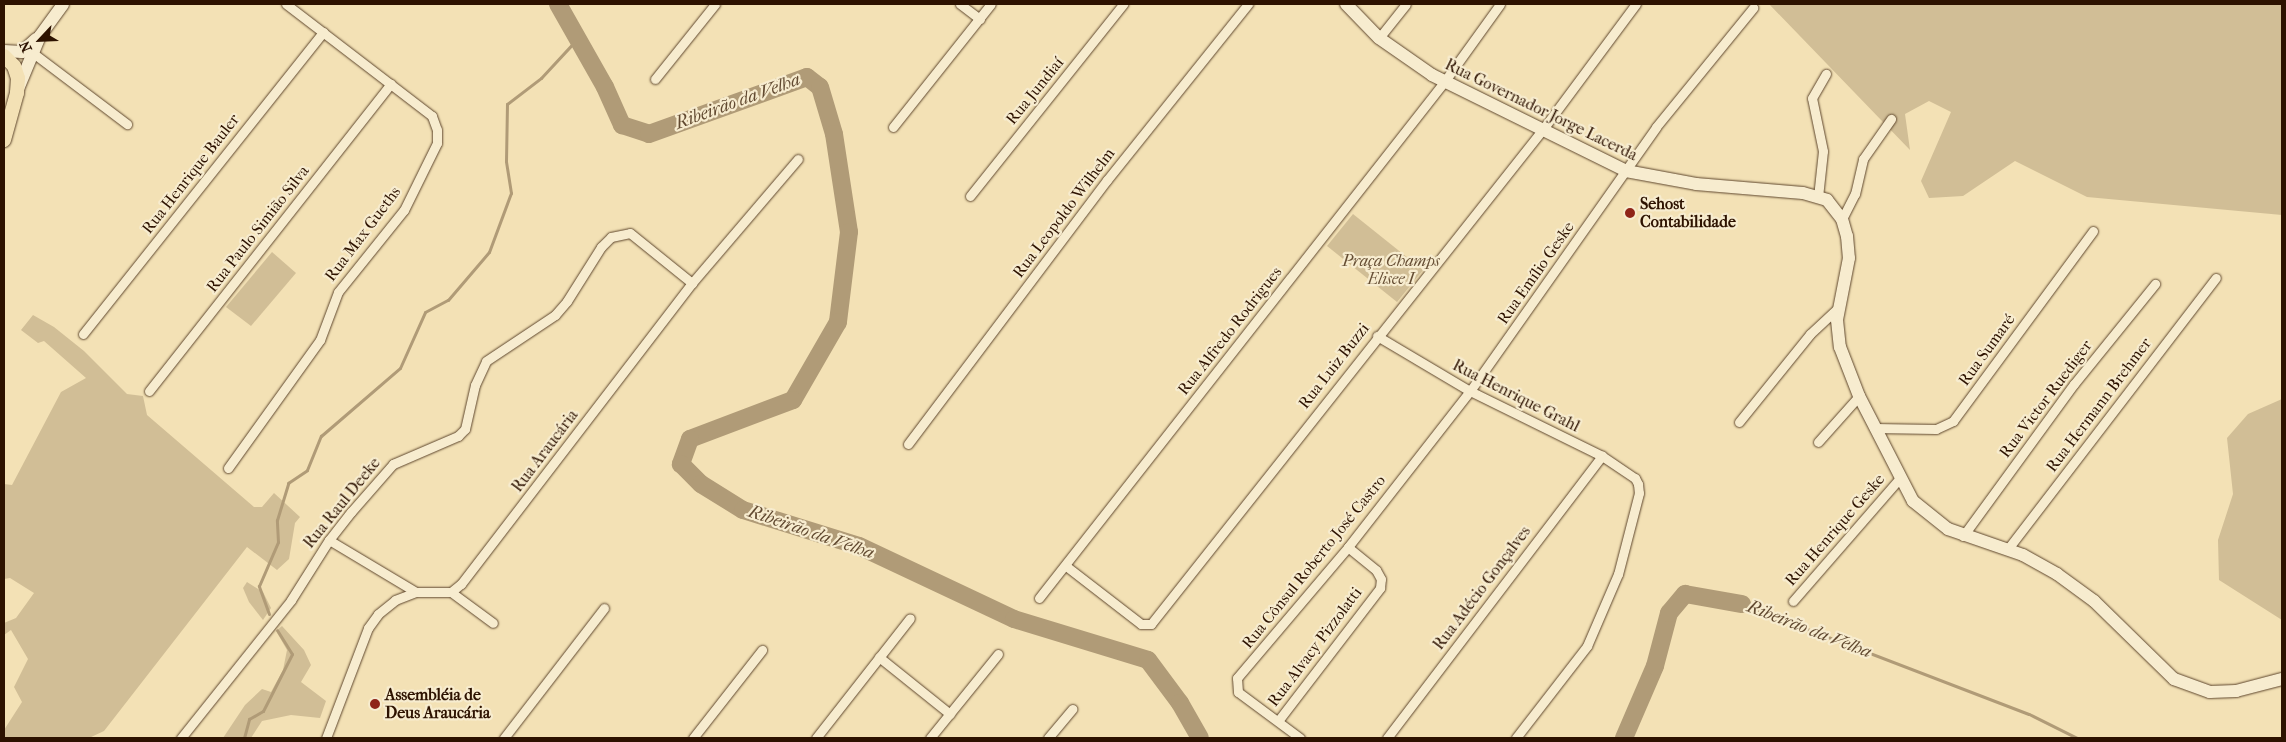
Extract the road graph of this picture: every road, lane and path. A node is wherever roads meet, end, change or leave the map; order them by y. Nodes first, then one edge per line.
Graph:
1 (63, 4) edge
2 (286, 4) edge
3 (715, 4) edge
4 (960, 4) edge
5 (991, 4) edge
6 (1123, 4) edge
7 (1248, 4) edge
8 (1346, 4) edge
9 (1406, 4) edge
10 (1500, 4) edge
11 (1636, 4) edge
12 (1753, 8) dead end
13 (980, 19) junction
14 (323, 32) junction
15 (40, 36) junction
16 (1379, 38) junction
17 (4, 51) edge
18 (33, 53) junction
19 (4, 56) edge
20 (1826, 74) dead end
21 (655, 79) dead end
22 (1444, 82) junction
23 (391, 84) junction
24 (17, 93) junction
25 (1891, 119) dead end
26 (127, 124) dead end
27 (893, 127) dead end
28 (1543, 129) junction
29 (4, 140) edge
30 (798, 159) dead end
31 (1626, 171) junction
32 (970, 196) dead end
33 (1818, 197) junction
34 (1842, 219) junction
35 (2093, 231) dead end
36 (2216, 278) dead end
37 (692, 283) junction
38 (2155, 284) dead end
39 (1839, 307) junction
40 (83, 334) dead end
41 (1377, 336) junction
42 (1470, 391) junction
43 (149, 392) dead end
44 (1859, 396) junction
45 (1739, 422) dead end
46 (1874, 428) junction
47 (1818, 442) dead end
48 (908, 444) dead end
49 (1602, 456) junction
50 (228, 468) dead end
51 (1900, 478) junction
52 (1963, 536) junction
53 (329, 540) junction
54 (1348, 547) junction
55 (2007, 550) junction
56 (1066, 566) junction
57 (416, 592) junction
58 (452, 592) junction
59 (1039, 598) dead end
60 (1793, 601) dead end
61 (604, 608) dead end
62 (910, 618) dead end
63 (493, 623) dead end
64 (762, 650) dead end
65 (998, 654) dead end
66 (879, 657) junction
67 (2282, 678) edge
68 (1072, 709) dead end
69 (950, 714) junction
70 (1278, 721) junction
71 (181, 738) edge
72 (326, 738) edge
73 (504, 738) edge
74 (693, 738) edge
75 (816, 738) edge
76 (930, 738) edge
77 (1048, 738) edge
78 (1300, 738) edge
79 (1387, 738) edge
80 (1516, 738) edge

1 - 15 main road
2 - 14 street, Rua Max Gueths
3 - 21 street
4 - 13 street
5 - 13 street
6 - 32 street, Rua Jundiaí
7 - 48 street, Rua Leopoldo Wilhelm
8 - 16 main road, Rua Governador Jorge Lacerda
9 - 16 street
10 - 22 street, Rua Alfredo Rodrigues
11 - 28 street, Rua Luiz Buzzi
12 - 31 street, Rua Emílio Geske
13 - 27 street
14 - 23 street, Rua Max Gueths
14 - 40 street, Rua Henrique Bauler
15 - 17 main road
15 - 18 main road
16 - 22 main road, Rua Governador Jorge Lacerda
18 - 24 main road
18 - 26 street
19 - 24 main road
20 - 33 street
22 - 28 main road, Rua Governador Jorge Lacerda
22 - 56 street, Rua Alfredo Rodrigues
23 - 43 street, Rua Paulo Simião Silva
23 - 50 street, Rua Max Gueths
24 - 29 main road
25 - 34 street
28 - 31 main road, Rua Governador Jorge Lacerda
28 - 41 street, Rua Luiz Buzzi
30 - 37 street, Rua Araucária
31 - 33 main road, Rua Governador Jorge Lacerda
31 - 42 street, Rua Emílio Geske
33 - 34 main road, Rua Governador Jorge Lacerda
34 - 39 main road
35 - 46 street, Rua Sumaré
36 - 55 street, Rua Hermann Brehmer
37 - 53 street, Rua Raul Deeke
37 - 58 street, Rua Araucária
38 - 52 street, Rua Victor Ruediger
39 - 44 main road
39 - 45 street
41 - 42 street, Rua Henrique Grahl
41 - 56 street, Rua Luiz Buzzi
42 - 49 street, Rua Henrique Grahl
42 - 54 street, Rua Cônsul Roberto José Castro
44 - 46 main road
44 - 47 street
46 - 51 main road
49 - 79 street, Rua Adécio Gonçalves
49 - 80 street, Rua Henrique Grahl
51 - 52 main road
51 - 60 street, Rua Henrique Geske
52 - 55 main road
53 - 57 street
53 - 71 street, Rua Raul Deeke
54 - 70 street, Rua Alvacy Pizzolatti
54 - 70 street, Rua Cônsul Roberto José Castro
55 - 67 main road
56 - 59 street, Rua Alfredo Rodrigues
57 - 58 street
57 - 72 street
58 - 63 street
61 - 73 street
62 - 66 street
64 - 74 street
65 - 69 street
66 - 69 street
66 - 75 street
68 - 77 street
69 - 76 street
70 - 78 street, Rua Cônsul Roberto José Castro

